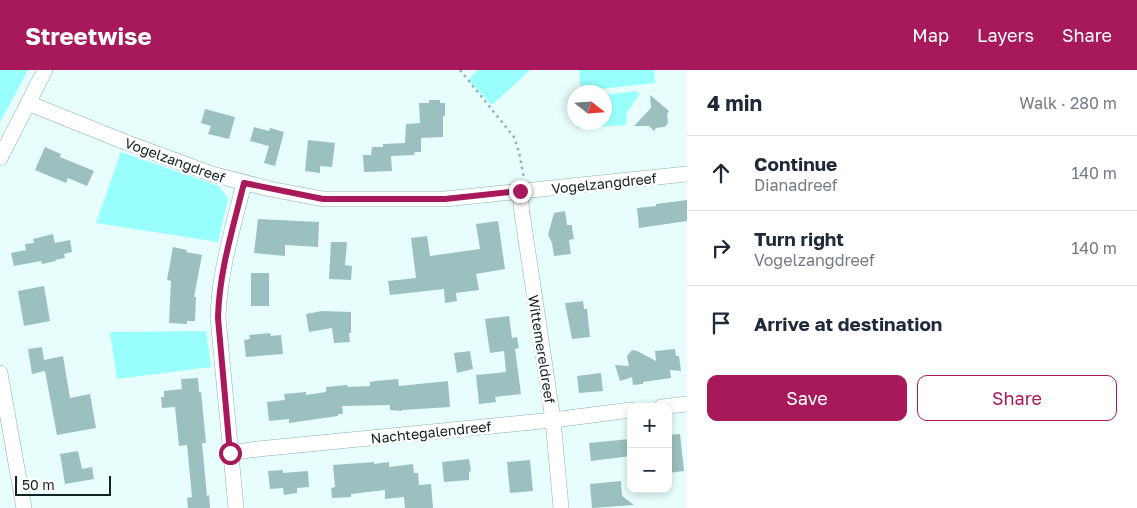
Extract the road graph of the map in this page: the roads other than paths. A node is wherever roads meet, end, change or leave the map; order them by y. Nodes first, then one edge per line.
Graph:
1 (45, 70) edge
2 (28, 102) junction
3 (0, 158) edge
4 (687, 174) edge
5 (244, 183) junction
6 (523, 191) junction
7 (0, 373) edge
8 (687, 404) edge
9 (672, 406) edge
10 (627, 411) edge
11 (553, 420) junction
12 (230, 453) junction
13 (24, 508) edge
14 (236, 508) edge
15 (561, 508) edge

1 - 2 street
2 - 3 street
2 - 5 street, Vogelzangdreef
4 - 6 street, Vogelzangdreef
5 - 6 street, Vogelzangdreef
5 - 12 street
6 - 11 street, Wittemereldreef
7 - 13 street
8 - 9 street
10 - 11 street, Nachtegalendreef
11 - 12 street, Nachtegalendreef
11 - 15 street, Wittemereldreef
12 - 14 street

